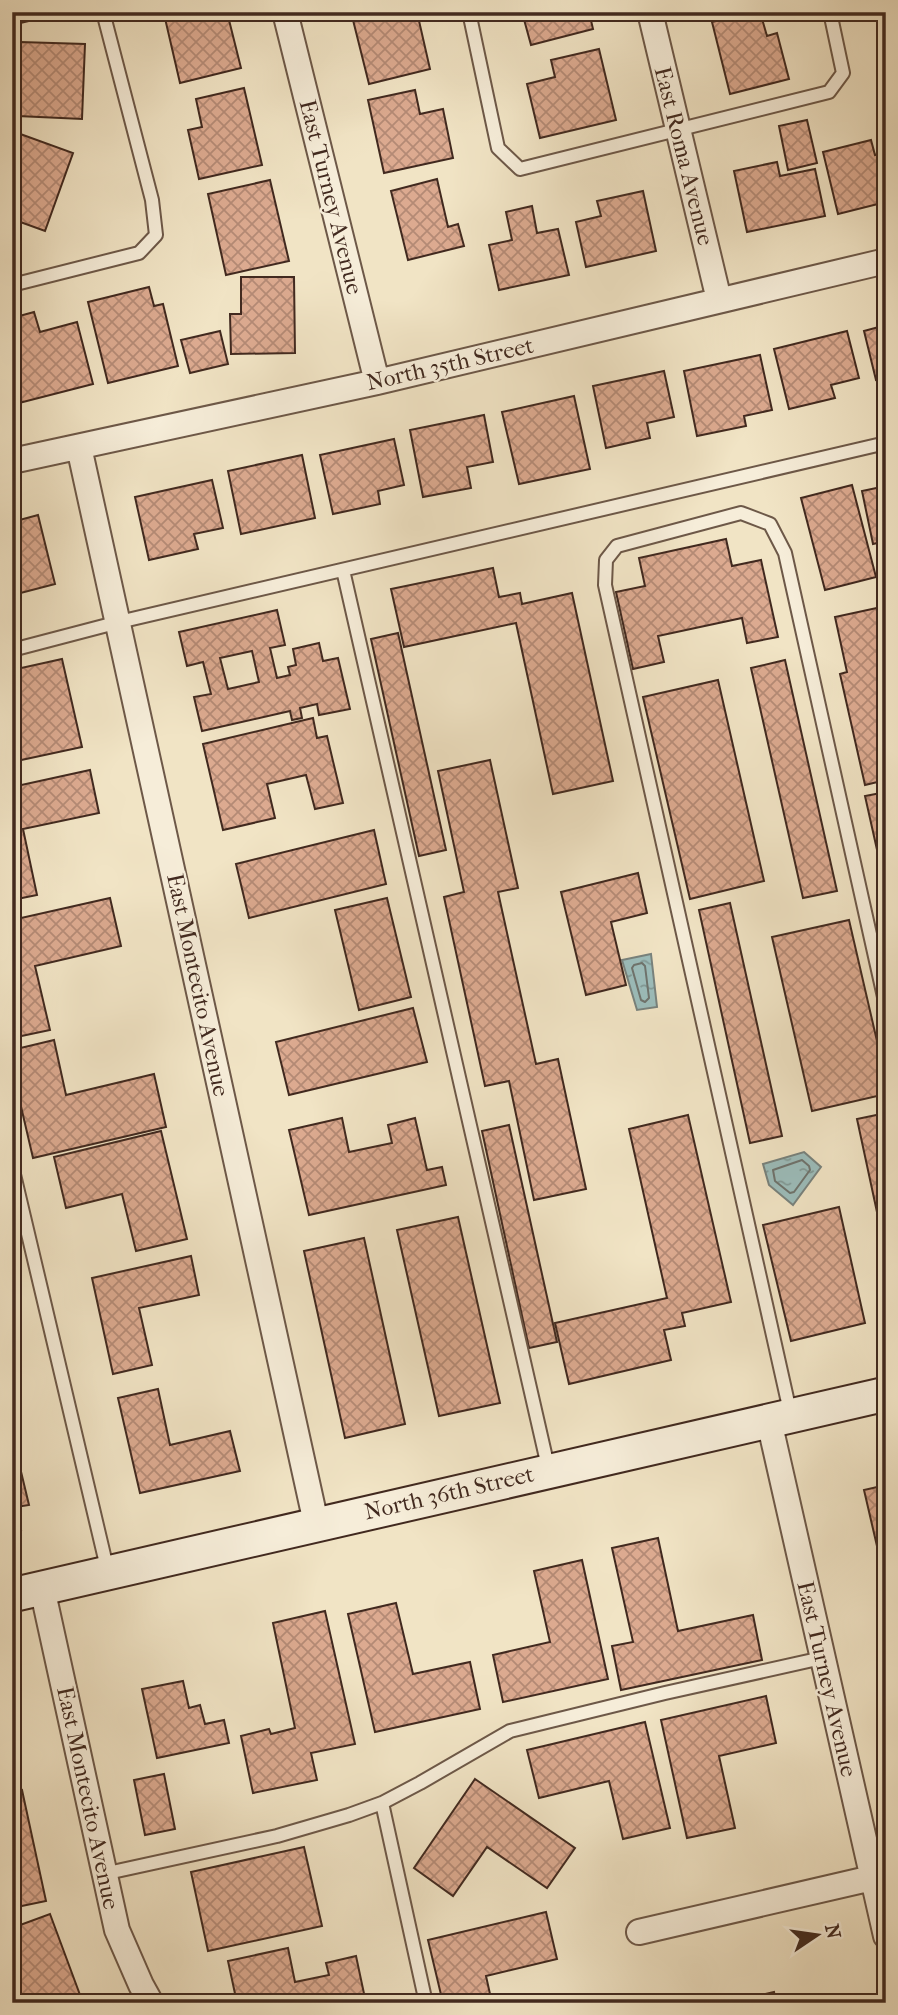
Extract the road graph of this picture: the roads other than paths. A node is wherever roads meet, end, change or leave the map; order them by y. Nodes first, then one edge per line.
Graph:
1 (103, 12) edge
2 (285, 12) edge
3 (469, 12) edge
4 (650, 12) edge
5 (830, 12) edge
6 (677, 130) junction
7 (886, 261) edge
8 (12, 285) edge
9 (719, 300) junction
10 (377, 382) junction
11 (886, 443) edge
12 (79, 447) junction
13 (12, 461) edge
14 (343, 570) junction
15 (119, 622) junction
16 (12, 650) edge
17 (886, 1006) edge
18 (12, 1166) edge
19 (886, 1394) edge
20 (780, 1419) junction
21 (549, 1471) junction
22 (316, 1523) junction
23 (108, 1573) junction
24 (27, 1591) edge
25 (822, 1658) junction
26 (382, 1803) junction
27 (875, 1865) edge
28 (103, 1874) junction
29 (639, 1932) dead end
30 (886, 1936) edge
31 (151, 2003) edge
32 (426, 2003) edge

1 - 8 lane
2 - 10 street, East Turney Avenue
3 - 6 lane
4 - 6 street, East Roma Avenue
5 - 6 lane
6 - 9 street, East Roma Avenue
7 - 9 street, North 35th Street
9 - 10 street, North 35th Street
10 - 12 street, North 35th Street
11 - 14 lane
12 - 13 street, North 35th Street
12 - 15 street, East Montecito Avenue
14 - 15 lane
14 - 21 lane
15 - 16 lane
15 - 22 street, East Montecito Avenue
17 - 20 lane
18 - 23 lane
19 - 20 main road, North 36th Street
20 - 21 main road, North 36th Street
20 - 25 street, East Turney Avenue
21 - 22 main road, North 36th Street
22 - 23 main road, North 36th Street
23 - 24 main road, North 36th Street
24 - 28 street, East Montecito Avenue
25 - 26 lane
25 - 27 street, East Turney Avenue
26 - 28 lane
26 - 32 lane
27 - 29 street
27 - 30 street, East Turney Avenue
28 - 31 street, East Montecito Avenue

